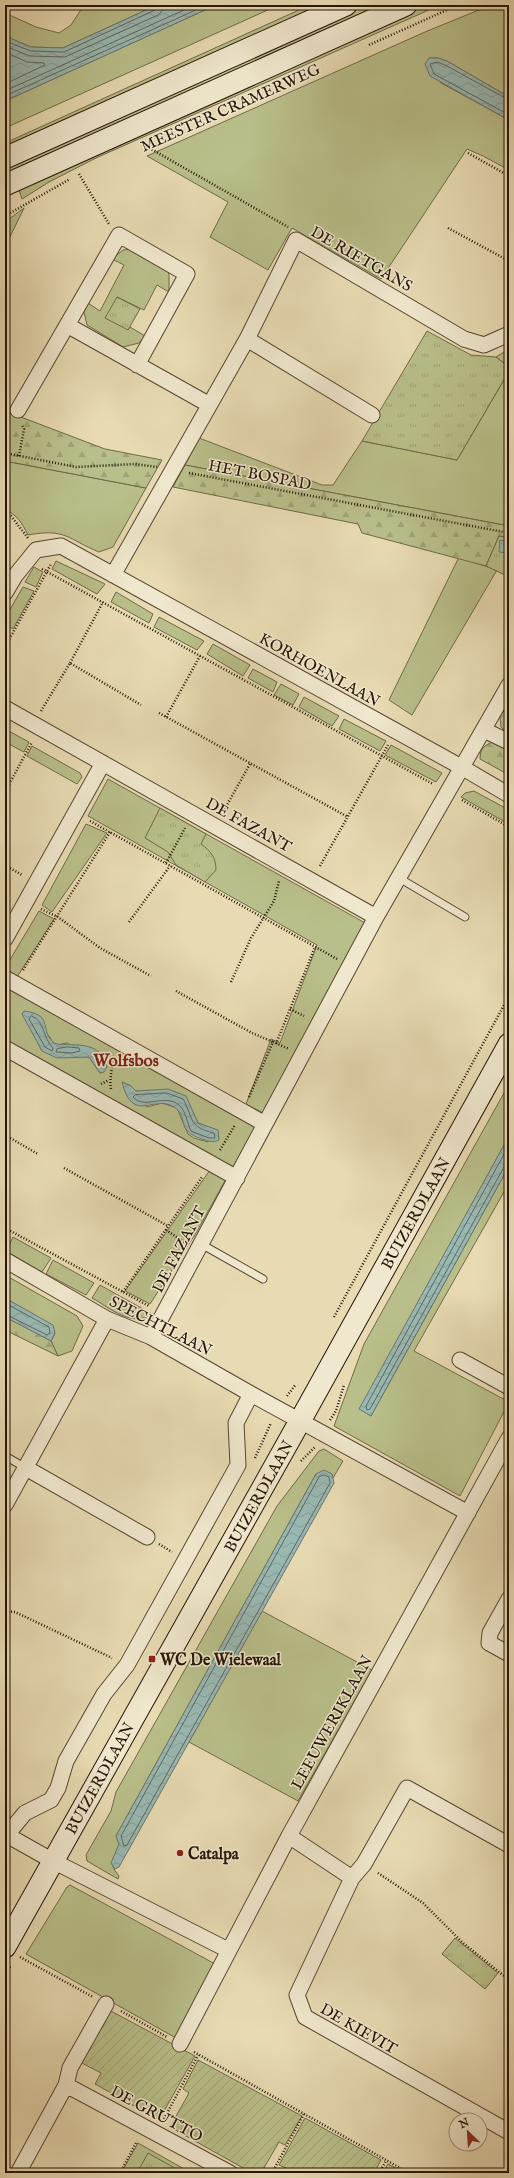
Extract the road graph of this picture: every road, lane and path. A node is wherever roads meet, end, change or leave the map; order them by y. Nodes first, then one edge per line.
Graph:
1 (346, 5) edge
2 (406, 5) edge
3 (458, 5) edge
4 (365, 46) dead end
5 (151, 142) dead end
6 (144, 145) junction
7 (137, 149) dead end
8 (468, 153) dead end
9 (5, 158) edge
10 (86, 171) dead end
11 (79, 174) junction
12 (509, 176) edge
13 (5, 185) edge
14 (5, 216) edge
15 (448, 228) dead end
16 (119, 235) junction
17 (296, 240) junction
18 (509, 261) edge
19 (67, 326) junction
20 (509, 334) edge
21 (247, 339) junction
22 (138, 365) junction
23 (208, 404) junction
24 (18, 410) joint
25 (372, 416) dead end
26 (5, 453) edge
27 (19, 456) junction
28 (172, 469) junction
29 (5, 514) edge
30 (509, 533) edge
31 (61, 546) junction
32 (31, 556) junction
33 (47, 572) junction
34 (112, 575) junction
35 (5, 593) edge
36 (103, 602) junction
37 (5, 647) edge
38 (200, 656) junction
39 (70, 663) junction
40 (509, 685) edge
41 (141, 705) dead end
42 (5, 708) edge
43 (159, 713) dead end
44 (166, 717) junction
45 (36, 725) junction
46 (484, 730) junction
47 (396, 731) junction
48 (509, 742) edge
49 (382, 756) junction
50 (103, 763) junction
51 (250, 764) junction
52 (463, 768) junction
53 (5, 792) edge
54 (449, 793) junction
55 (509, 795) edge
56 (75, 813) junction
57 (193, 813) junction
58 (348, 817) junction
59 (215, 826) junction
60 (509, 827) edge
61 (110, 832) junction
62 (166, 864) junction
63 (283, 865) junction
64 (170, 866) junction
65 (399, 878) junction
66 (312, 881) junction
67 (26, 902) junction
68 (58, 917) junction
69 (376, 917) junction
70 (465, 917) dead end
71 (263, 918) junction
72 (129, 922) dead end
73 (5, 939) edge
74 (315, 947) junction
75 (350, 966) junction
76 (151, 976) dead end
77 (10, 981) edge
78 (231, 982) dead end
79 (176, 992) dead end
80 (109, 1037) junction
81 (273, 1042) dead end
82 (276, 1044) dead end
83 (509, 1044) edge
84 (5, 1048) edge
85 (115, 1110) junction
86 (265, 1124) junction
87 (5, 1135) edge
88 (38, 1154) dead end
89 (64, 1168) dead end
90 (237, 1178) junction
91 (168, 1226) dead end
92 (5, 1228) edge
93 (166, 1230) dead end
94 (199, 1247) junction
95 (5, 1260) edge
96 (263, 1279) dead end
97 (163, 1314) junction
98 (107, 1319) junction
99 (151, 1337) junction
100 (460, 1360) dead end
101 (509, 1387) edge
102 (251, 1394) junction
103 (300, 1421) junction
104 (509, 1438) edge
105 (5, 1456) edge
106 (504, 1458) edge
107 (26, 1468) junction
108 (5, 1505) edge
109 (468, 1513) junction
110 (147, 1537) dead end
111 (509, 1599) edge
112 (5, 1611) edge
113 (509, 1654) edge
114 (127, 1665) junction
115 (6, 1835) edge
116 (288, 1836) junction
117 (509, 1845) edge
118 (53, 1861) junction
119 (364, 1864) junction
120 (352, 1878) junction
121 (228, 1950) junction
122 (11, 1951) edge
123 (509, 1980) edge
124 (106, 2004) junction
125 (180, 2044) junction
126 (198, 2055) junction
127 (66, 2085) junction
128 (304, 2114) junction
129 (152, 2131) junction
130 (509, 2132) edge
131 (386, 2161) junction
132 (18, 2173) edge
133 (120, 2173) edge
134 (230, 2173) edge
135 (272, 2173) edge
136 (380, 2173) edge
137 (409, 2173) edge

1 - 9 street
2 - 13 street, MEESTER CRAMERWEG
3 - 4 path
5 - 6 path, MEESTER CRAMERWEG
6 - 7 path, MEESTER CRAMERWEG
6 - 17 path
8 - 12 path
10 - 11 path
11 - 14 path
11 - 16 path
15 - 18 path
16 - 19 street
16 - 22 street
17 - 20 street, DE RIETGANS
17 - 21 street, DE RIETGANS
19 - 22 street
19 - 24 street
21 - 23 street, DE RIETGANS
21 - 25 street
22 - 23 street
23 - 28 street, DE RIETGANS
24 - 27 path
26 - 27 path, HET BOSPAD
27 - 28 path, HET BOSPAD
28 - 30 path, HET BOSPAD
28 - 34 street, DE RIETGANS
29 - 32 path
31 - 32 street
31 - 33 path
31 - 34 street, KORHOENLAAN
32 - 33 path
32 - 35 street
33 - 36 path
33 - 37 path
34 - 47 street, KORHOENLAAN
36 - 38 path
36 - 39 path
38 - 44 path
38 - 49 path
39 - 41 path
39 - 45 path
40 - 46 street, DE FAZANT
42 - 45 street, DE FAZANT
43 - 44 path
44 - 51 path
45 - 50 street, DE FAZANT
45 - 53 path
46 - 48 street
46 - 52 street, DE FAZANT
47 - 49 path
47 - 52 street, KORHOENLAAN
49 - 54 path
49 - 58 path
50 - 56 street
50 - 57 street, DE FAZANT
51 - 58 path
51 - 59 path
52 - 54 street, DE FAZANT
52 - 55 street, KORHOENLAAN
54 - 60 path
54 - 65 street, DE FAZANT
56 - 61 path
56 - 67 street
57 - 59 street, DE FAZANT
57 - 62 path
58 - 66 path
59 - 63 street, DE FAZANT
61 - 62 path
61 - 68 path
62 - 64 path
63 - 66 street, DE FAZANT
63 - 71 path
64 - 71 path
64 - 72 path
65 - 69 street, DE FAZANT
65 - 70 lane
66 - 69 street, DE FAZANT
67 - 68 path
67 - 73 street
68 - 76 path
68 - 77 path
69 - 75 street, DE FAZANT
71 - 74 path
71 - 78 path
74 - 75 path
74 - 82 path
75 - 86 street, DE FAZANT
77 - 80 street
79 - 81 path
80 - 85 path
80 - 86 street
83 - 103 street, BUIZERDLAAN
84 - 85 street
85 - 90 street
86 - 90 street, DE FAZANT
87 - 88 path
89 - 91 path
90 - 94 street, DE FAZANT
92 - 97 path
93 - 94 path
94 - 96 lane
94 - 97 street, DE FAZANT
95 - 98 street, SPECHTLAAN
97 - 99 street, DE FAZANT
98 - 99 street, SPECHTLAAN
98 - 107 street
99 - 102 street, SPECHTLAAN
100 - 101 street
102 - 103 street, SPECHTLAAN
102 - 114 street, BUIZERDLAAN
103 - 109 street
103 - 118 street, BUIZERDLAAN
104 - 106 street, LEEUWERIKLAAN
105 - 107 lane
106 - 109 street, LEEUWERIKLAAN
107 - 108 street
107 - 110 street
109 - 116 street, LEEUWERIKLAAN
111 - 113 street
112 - 114 path
114 - 115 street, BUIZERDLAAN
115 - 118 street
116 - 120 street
116 - 121 street, LEEUWERIKLAAN
117 - 119 street, DE KIEVIT
118 - 121 street
118 - 122 street, BUIZERDLAAN
119 - 120 street, DE KIEVIT
119 - 123 path
120 - 130 street, DE KIEVIT
121 - 125 street, LEEUWERIKLAAN
122 - 124 path
124 - 125 path
124 - 127 street
125 - 126 path
126 - 128 path
126 - 129 path
127 - 129 street, DE GRUTTO
127 - 132 street
128 - 131 path
128 - 135 path
129 - 133 path
129 - 134 street, DE GRUTTO
131 - 136 path
131 - 137 path

